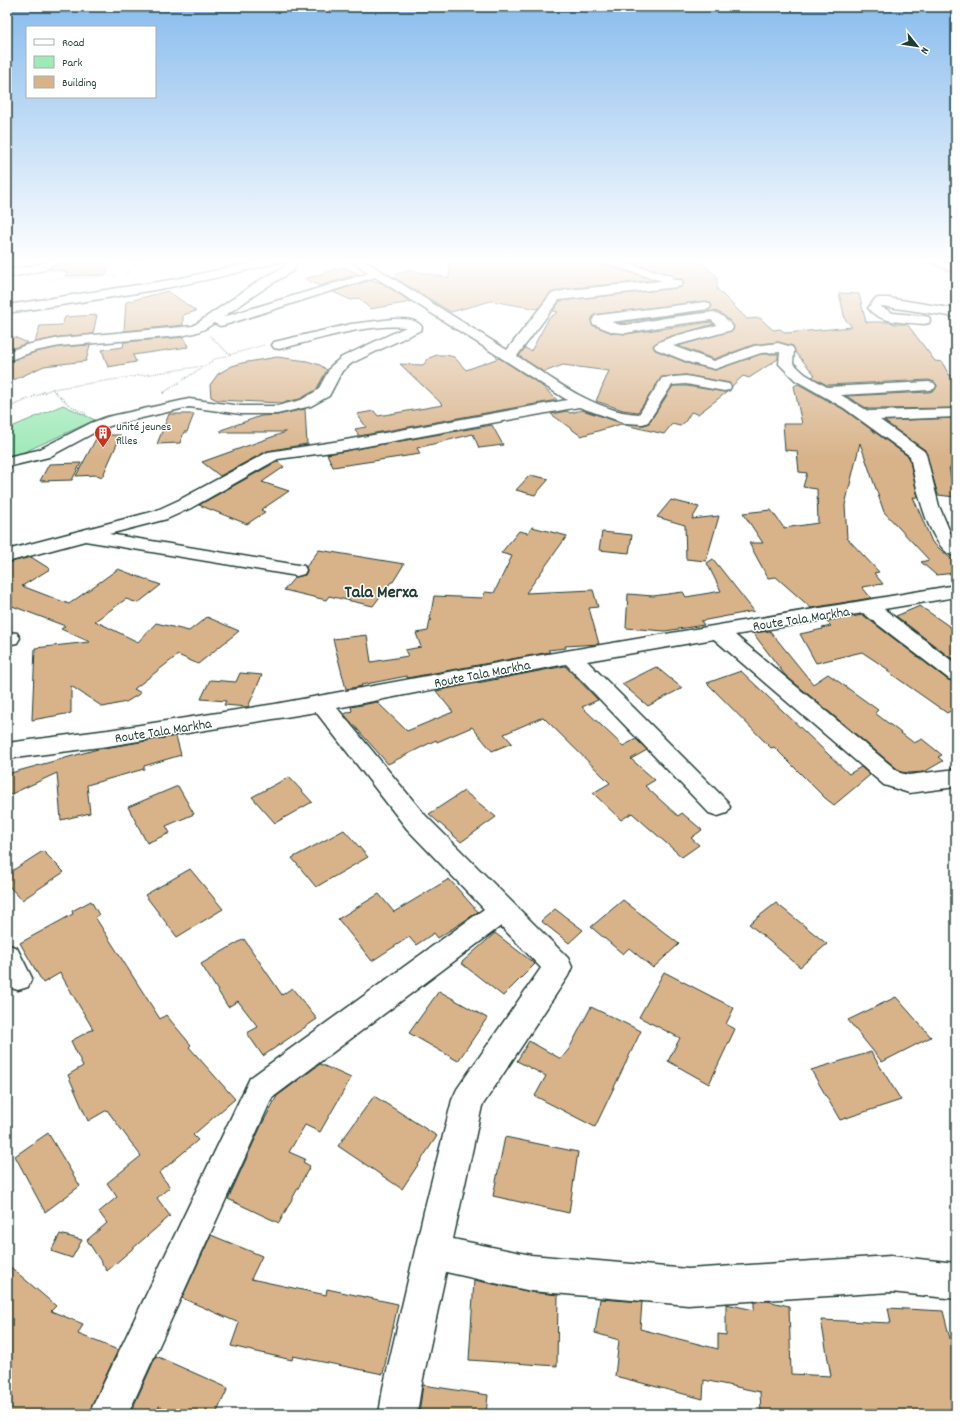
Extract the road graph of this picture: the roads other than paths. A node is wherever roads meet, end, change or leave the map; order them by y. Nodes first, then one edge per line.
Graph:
1 (202, 325) edge
2 (209, 325) edge
3 (370, 325) edge
4 (413, 325) edge
5 (459, 325) edge
6 (533, 325) edge
7 (609, 325) edge
8 (647, 325) edge
9 (725, 325) edge
10 (197, 329) junction
11 (279, 345) dead end
12 (7, 357) edge
13 (509, 357) junction
14 (929, 386) dead end
15 (724, 387) dead end
16 (825, 391) junction
17 (580, 402) junction
18 (956, 413) edge
19 (863, 416) junction
20 (7, 462) edge
21 (82, 536) junction
22 (956, 552) edge
23 (7, 556) edge
24 (297, 570) dead end
25 (956, 591) edge
26 (868, 607) junction
27 (719, 632) junction
28 (572, 657) junction
29 (956, 674) edge
30 (321, 703) junction
31 (7, 751) edge
32 (956, 778) edge
33 (718, 808) dead end
34 (502, 910) junction
35 (433, 1252) junction
36 (956, 1281) edge
37 (108, 1414) edge
38 (398, 1414) edge

1 - 10 street
2 - 10 street
3 - 11 street
4 - 20 street
5 - 13 street
6 - 13 street
7 - 8 street
9 - 16 street
10 - 12 street
13 - 17 street
14 - 16 street
15 - 17 street
16 - 19 street
17 - 21 street
18 - 19 street
19 - 22 street
21 - 23 street
21 - 24 street
25 - 26 street, Route Tala Markha
26 - 27 street, Route Tala Markha
26 - 29 street
27 - 28 street, Route Tala Markha
27 - 32 street
28 - 30 street, Route Tala Markha
28 - 33 street
30 - 31 street, Route Tala Markha
30 - 34 street
34 - 35 street
34 - 37 street
35 - 36 street
35 - 38 street

